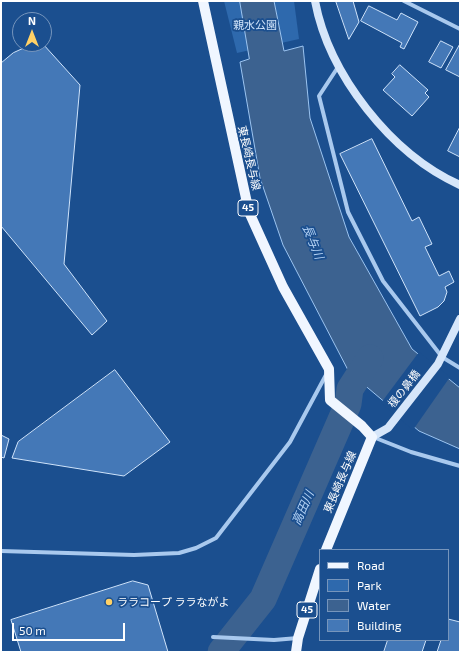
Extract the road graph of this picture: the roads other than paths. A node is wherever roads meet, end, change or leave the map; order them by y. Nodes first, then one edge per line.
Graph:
1 (203, 1) edge
2 (315, 1) edge
3 (404, 1) edge
4 (460, 29) edge
5 (338, 67) junction
6 (460, 185) edge
7 (460, 319) edge
8 (440, 360) junction
9 (329, 368) junction
10 (460, 368) edge
11 (372, 437) junction
12 (460, 466) edge
13 (326, 549) edge
14 (1, 551) edge
15 (319, 572) edge
16 (214, 636) dead end
17 (298, 638) junction
18 (296, 652) edge

1 - 9 main road, 東長崎長与線 / 45
2 - 5 street
3 - 4 street
5 - 6 street
5 - 8 street
7 - 8 street, 榎の鼻橋
8 - 10 street
8 - 11 street, 榎の鼻橋
9 - 11 main road, 東長崎長与線 / 45
9 - 14 street
11 - 12 street
11 - 13 main road, 東長崎長与線
15 - 17 main road, 45
16 - 17 street
17 - 18 main road, 45

